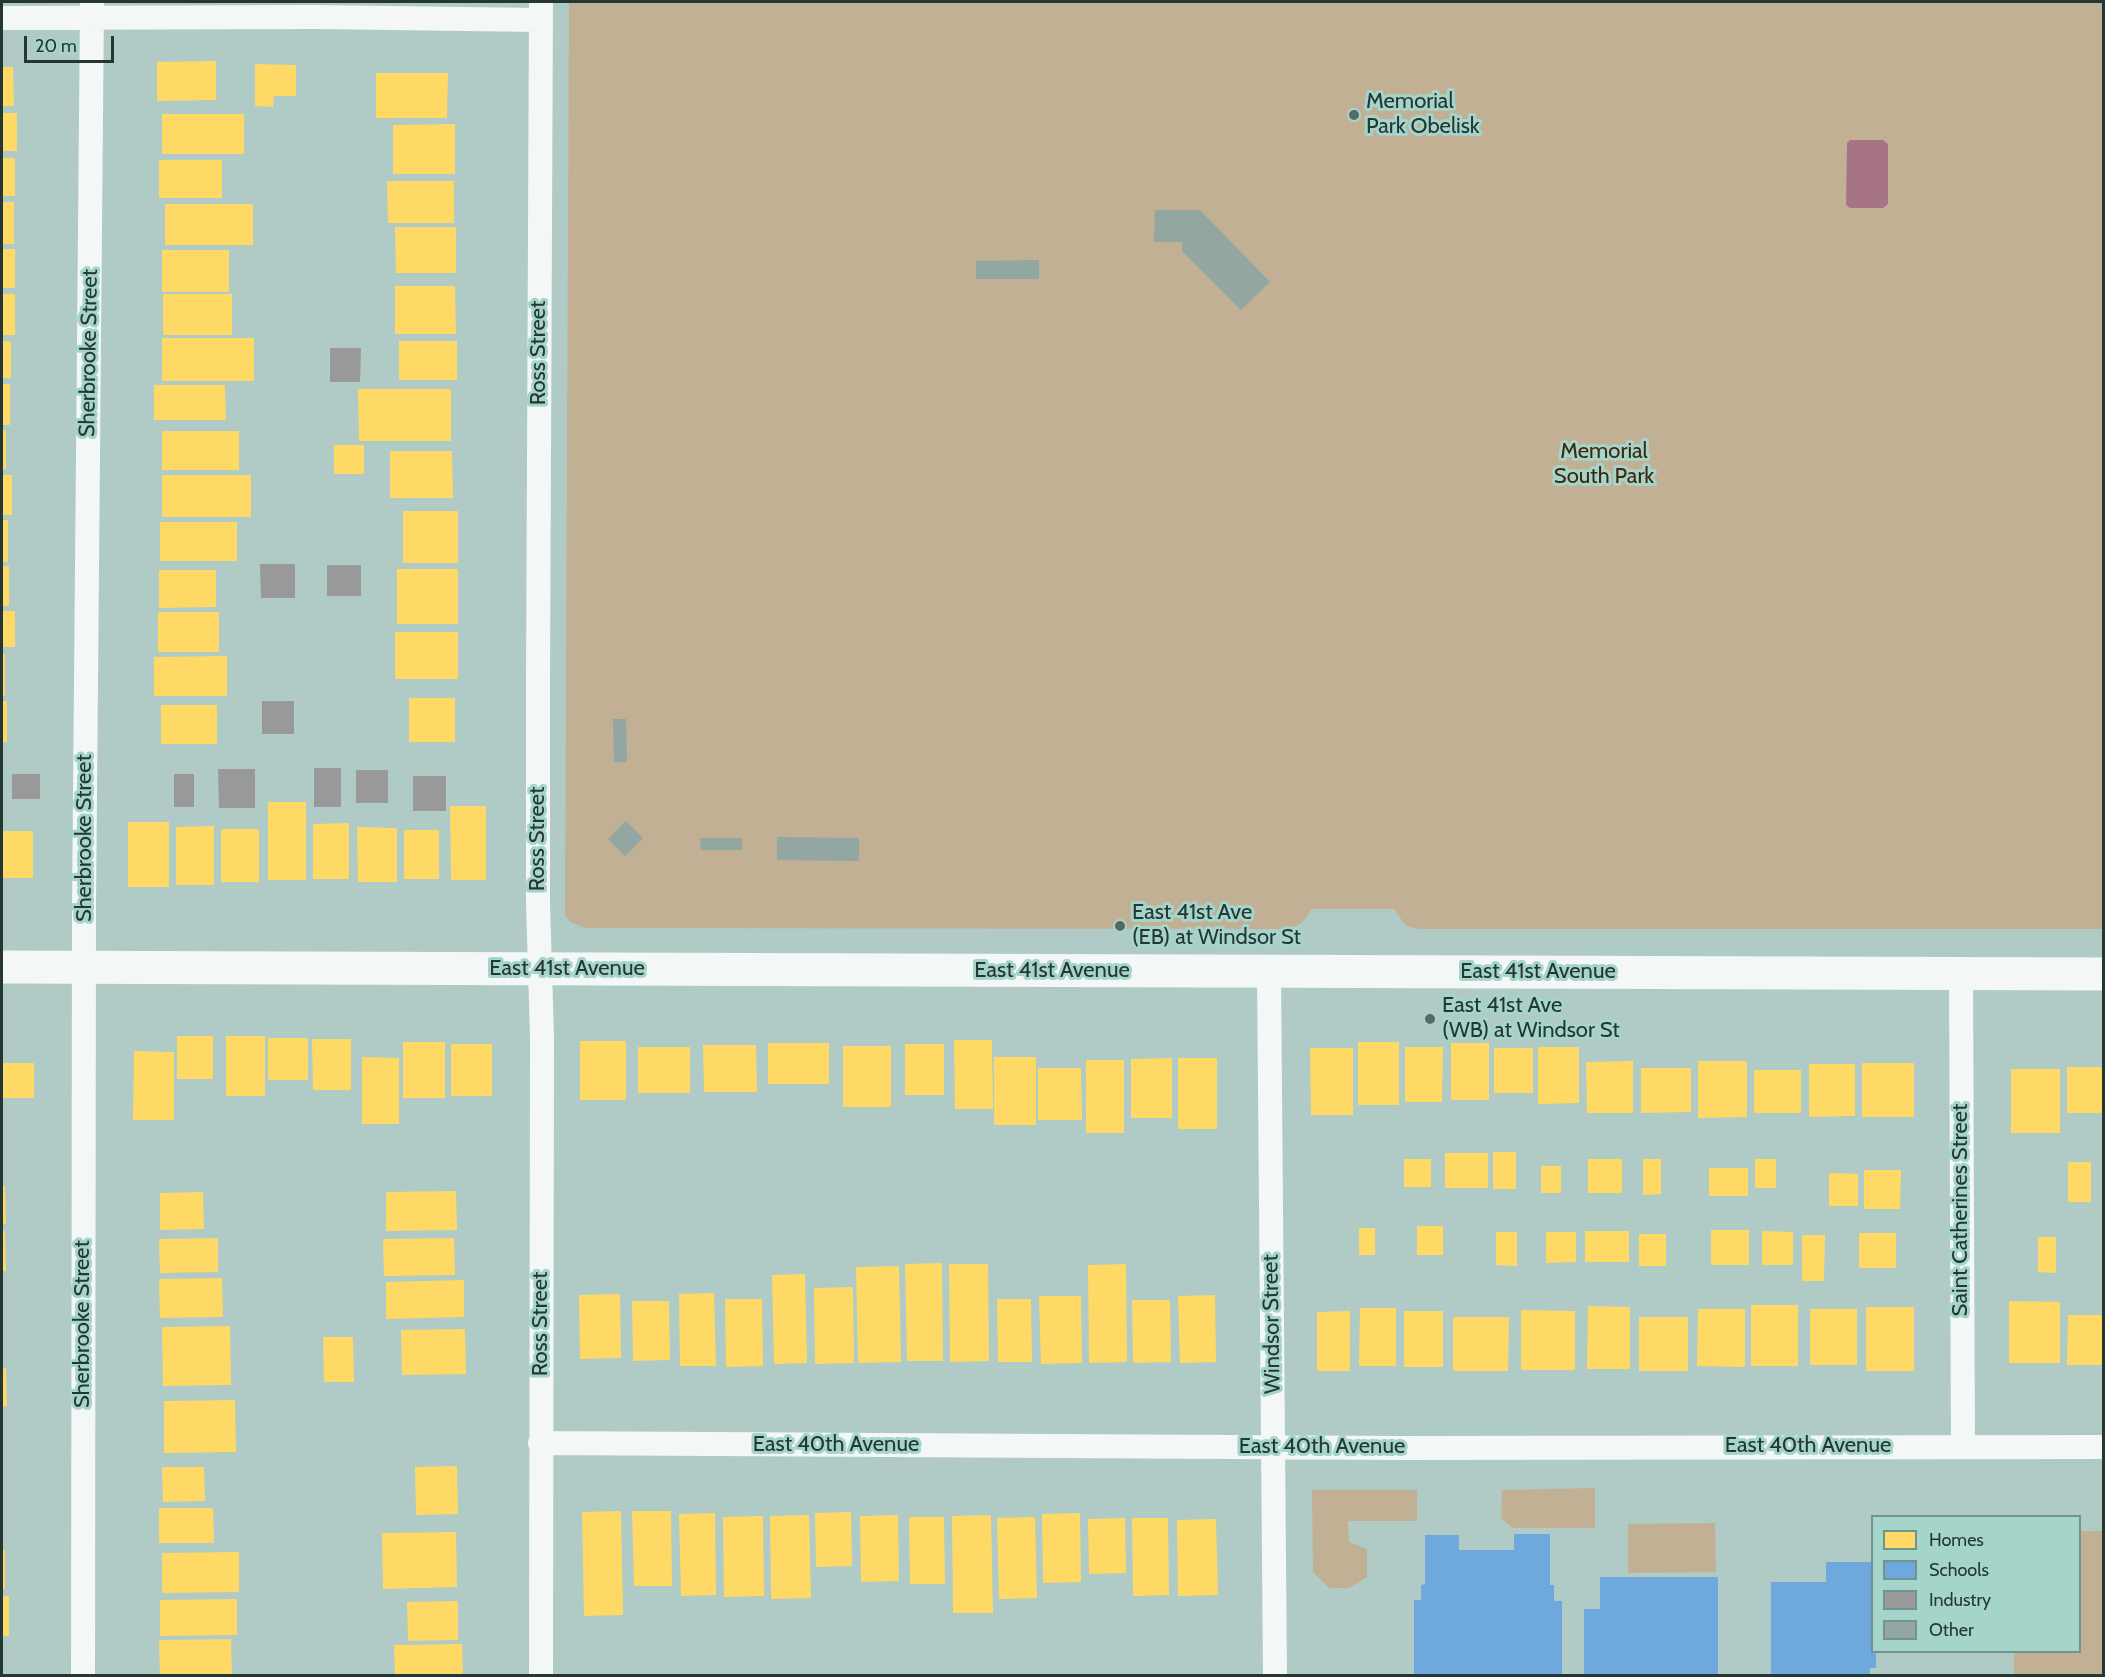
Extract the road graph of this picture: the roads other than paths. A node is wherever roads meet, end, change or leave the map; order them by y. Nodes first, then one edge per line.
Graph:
1 (92, 10) edge
2 (541, 11) edge
3 (2, 18) edge
4 (2, 967) edge
5 (85, 967) junction
6 (540, 969) junction
7 (1269, 972) junction
8 (1961, 974) junction
9 (2103, 974) edge
10 (540, 1443) junction
11 (1963, 1446) junction
12 (2103, 1447) edge
13 (1274, 1448) junction
14 (83, 1676) edge
15 (541, 1676) edge
16 (1275, 1676) edge

1 - 2 street
1 - 3 street
1 - 5 street, Sherbrooke Street
2 - 6 street, Ross Street
4 - 5 main road, East 41st Avenue
5 - 6 main road, East 41st Avenue
5 - 14 street, Sherbrooke Street
6 - 7 main road, East 41st Avenue
6 - 10 street, Ross Street
7 - 8 main road, East 41st Avenue
7 - 13 street, Windsor Street
8 - 9 main road, East 41st Avenue
8 - 11 street, Saint Catherines Street
10 - 13 street, East 40th Avenue
10 - 15 street, Ross Street
11 - 12 street, East 40th Avenue
11 - 13 street, East 40th Avenue
13 - 16 street, Windsor Street

